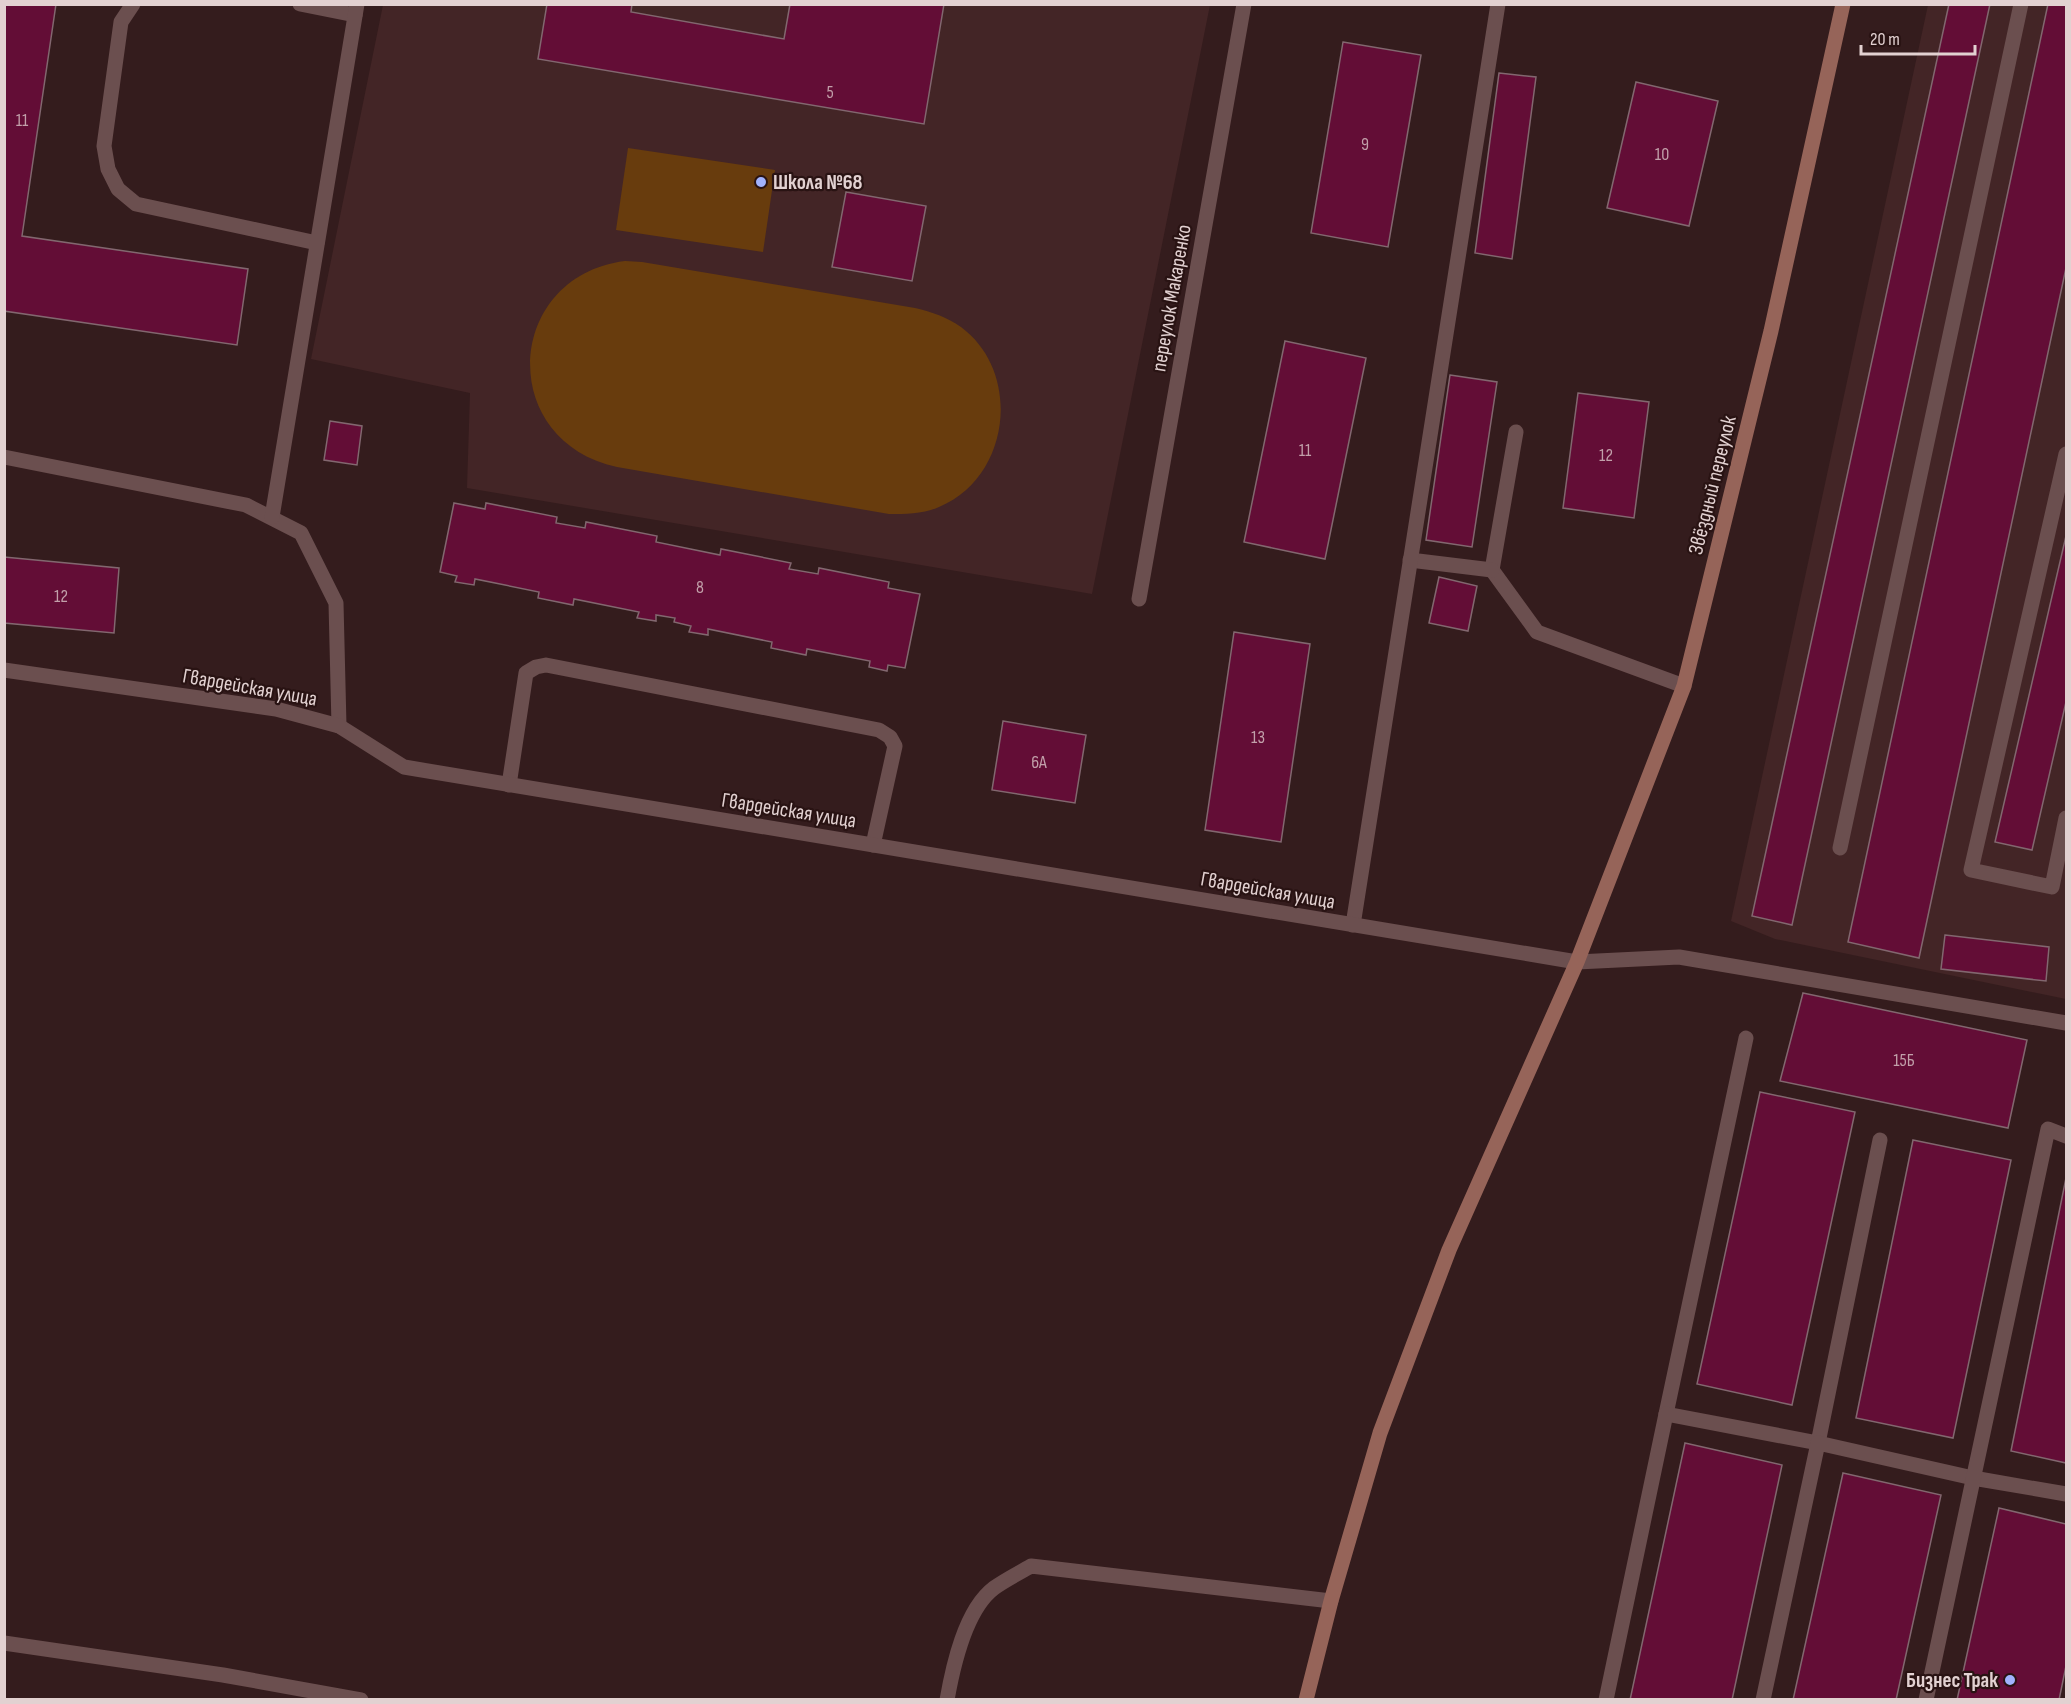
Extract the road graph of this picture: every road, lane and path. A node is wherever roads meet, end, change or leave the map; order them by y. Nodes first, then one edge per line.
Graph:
1 (133, 4) edge
2 (300, 4) edge
3 (1244, 4) edge
4 (1497, 4) edge
5 (1843, 4) edge
6 (2021, 4) edge
7 (356, 10) edge
8 (317, 243) junction
9 (1516, 432) dead end
10 (2067, 454) edge
11 (4, 457) edge
12 (272, 517) junction
13 (1410, 560) junction
14 (1492, 570) junction
15 (1139, 600) dead end
16 (4, 670) edge
17 (1684, 686) junction
18 (339, 726) junction
19 (509, 784) junction
20 (2067, 818) edge
21 (873, 845) junction
22 (1840, 848) dead end
23 (1353, 925) junction
24 (1577, 962) junction
25 (2067, 1023) edge
26 (1746, 1038) dead end
27 (2067, 1136) edge
28 (1880, 1140) dead end
29 (1666, 1414) junction
30 (1818, 1443) junction
31 (1973, 1478) junction
32 (2067, 1494) edge
33 (1331, 1601) junction
34 (4, 1643) edge
35 (361, 1700) edge
36 (946, 1700) edge
37 (1306, 1700) edge
38 (1606, 1700) edge
39 (1763, 1700) edge
40 (1926, 1700) edge

1 - 8 street
2 - 7 street
3 - 15 street, переулок Макаренко
4 - 13 street
5 - 17 street, Звёздный переулок
6 - 22 street
7 - 8 street
8 - 12 street
9 - 14 street
10 - 20 street
11 - 12 street
12 - 18 street
13 - 14 street
13 - 23 street
14 - 17 street
16 - 18 street, Гвардейская улица
17 - 24 street, Звёздный переулок
18 - 19 street, Гвардейская улица
19 - 21 street, Гвардейская улица
19 - 21 street
21 - 23 street, Гвардейская улица
23 - 24 street, Гвардейская улица
24 - 25 street, Гвардейская улица
24 - 33 street, Звёздный переулок
26 - 29 street
27 - 31 street
28 - 30 street
29 - 30 street
29 - 38 street
30 - 31 street
30 - 39 street
31 - 32 street
31 - 40 street
33 - 36 street
33 - 37 street, Звёздный переулок
34 - 35 street

